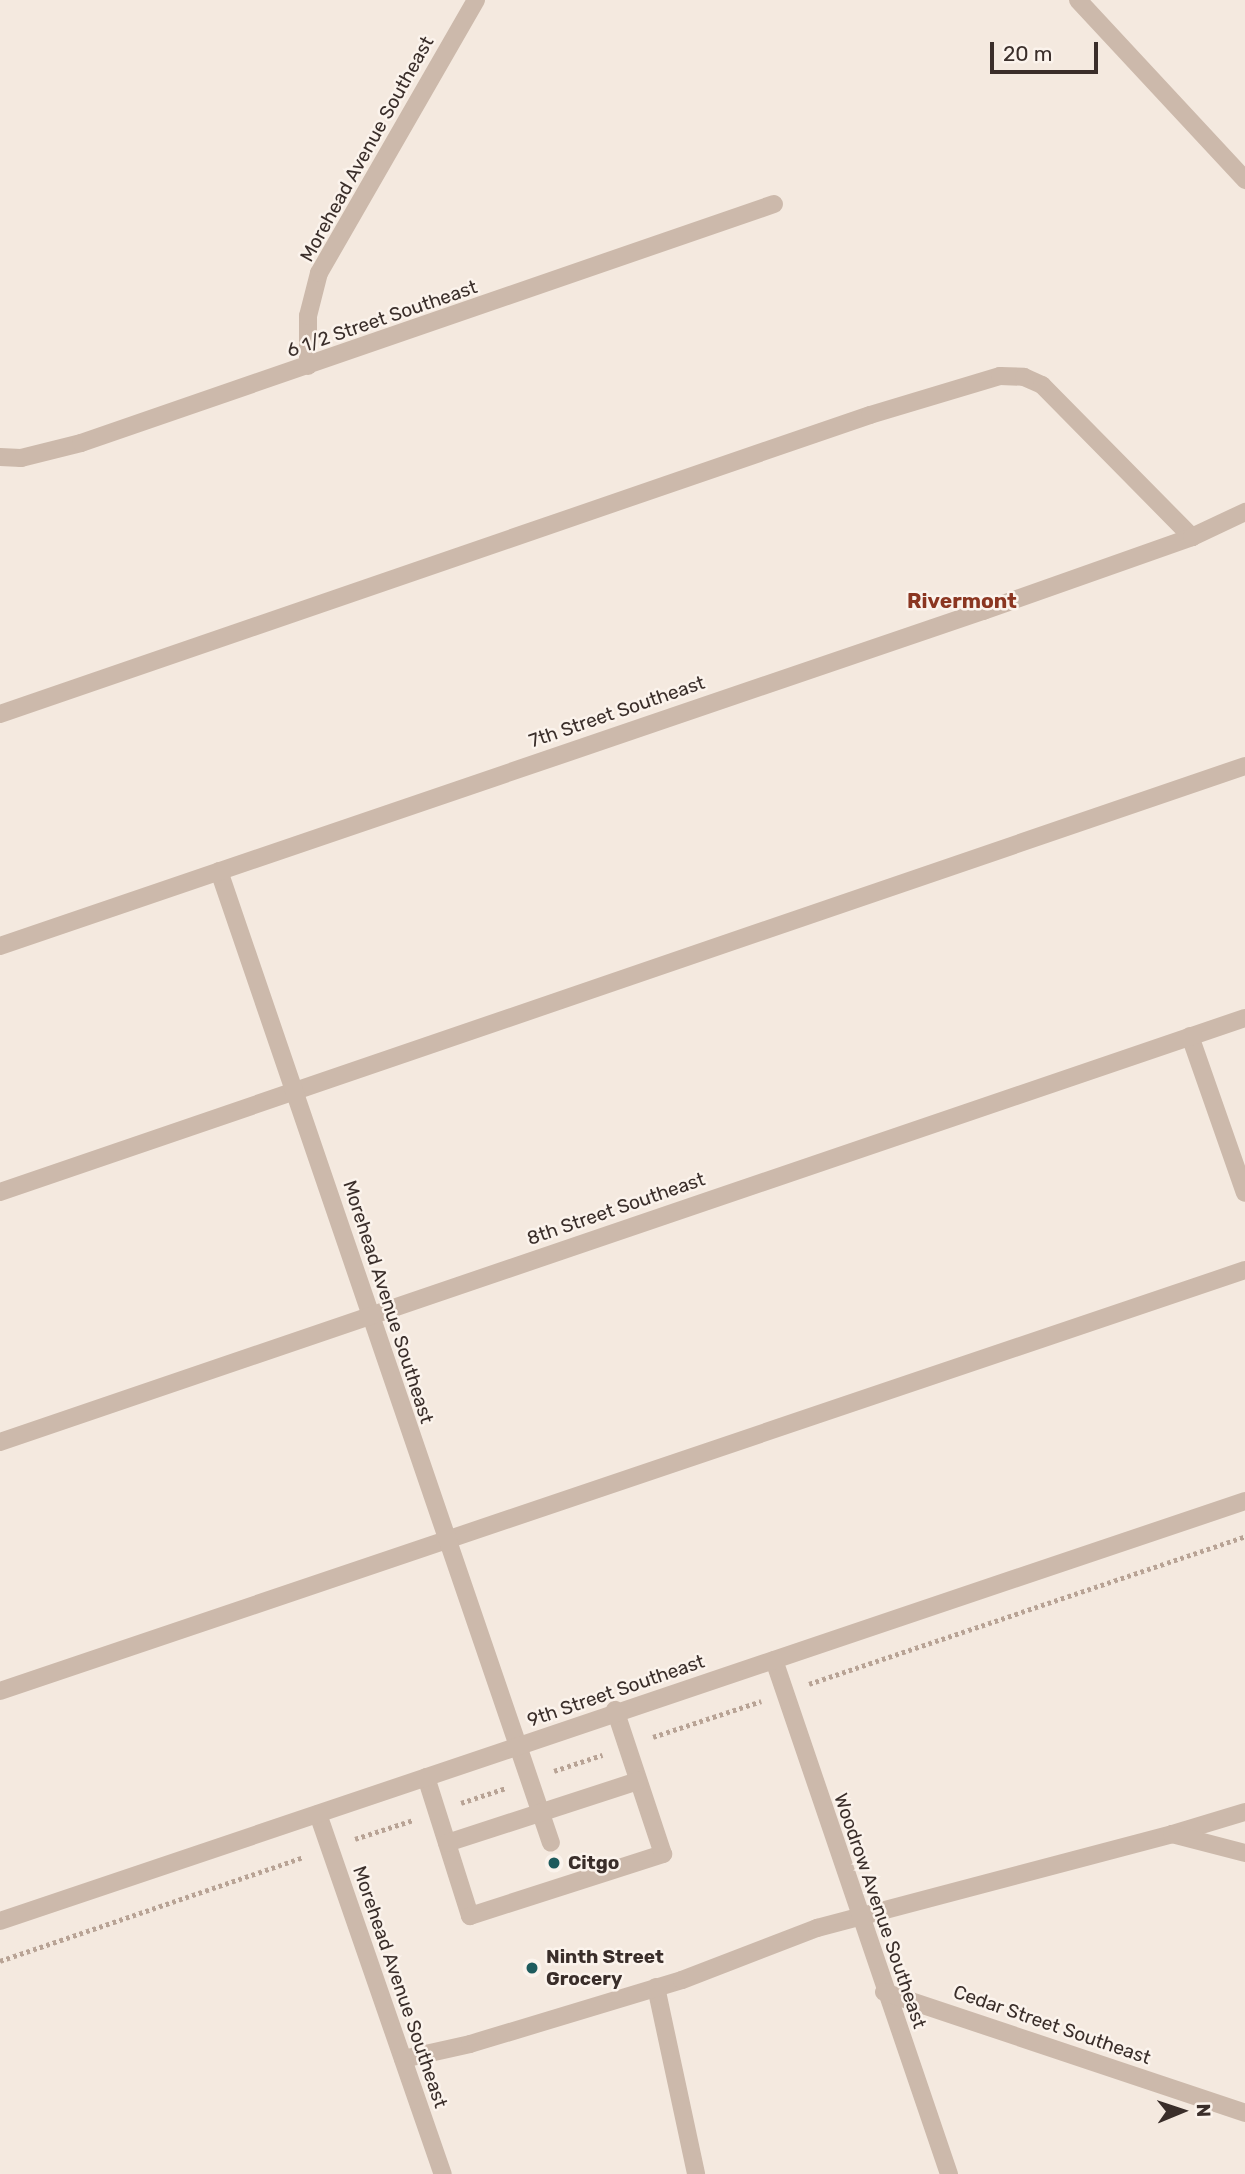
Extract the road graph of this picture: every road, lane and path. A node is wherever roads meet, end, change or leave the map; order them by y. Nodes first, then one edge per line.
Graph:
1 (476, 0) edge
2 (1077, 0) edge
3 (1245, 180) edge
4 (774, 204) dead end
5 (308, 366) junction
6 (0, 457) edge
7 (1245, 512) edge
8 (1192, 537) junction
9 (0, 714) edge
10 (1245, 766) edge
11 (219, 871) junction
12 (0, 946) edge
13 (1245, 1018) edge
14 (1191, 1036) junction
15 (296, 1091) junction
16 (0, 1192) edge
17 (1245, 1194) edge
18 (1245, 1270) edge
19 (370, 1314) junction
20 (0, 1441) edge
21 (1245, 1501) edge
22 (446, 1541) junction
23 (774, 1660) junction
24 (0, 1691) edge
25 (615, 1710) junction
26 (518, 1746) junction
27 (426, 1777) junction
28 (638, 1781) junction
29 (1245, 1812) edge
30 (540, 1813) junction
31 (318, 1814) junction
32 (1172, 1834) junction
33 (447, 1843) junction
34 (551, 1843) dead end
35 (1245, 1853) edge
36 (859, 1917) junction
37 (0, 1921) edge
38 (656, 1987) junction
39 (884, 1992) junction
40 (403, 2059) junction
41 (1245, 2113) edge
42 (443, 2174) edge
43 (696, 2174) edge
44 (949, 2174) edge

1 - 5 street, Morehead Avenue Southeast
2 - 3 street
4 - 5 street, 6 1/2 Street Southeast
5 - 6 street, 6 1/2 Street Southeast
7 - 8 street, 7th Street Southeast
8 - 9 street
8 - 11 street, 7th Street Southeast
10 - 15 street
11 - 12 street, 7th Street Southeast
11 - 15 street, Morehead Avenue Southeast
13 - 14 street, 8th Street Southeast
14 - 17 street
14 - 19 street, 8th Street Southeast
15 - 16 street
15 - 19 street, Morehead Avenue Southeast
18 - 22 street
19 - 20 street, 8th Street Southeast
19 - 22 street, Morehead Avenue Southeast
21 - 23 street, 9th Street Southeast
22 - 24 street
22 - 26 street, Morehead Avenue Southeast
23 - 25 street, 9th Street Southeast
23 - 36 street, Woodrow Avenue Southeast
25 - 26 street, 9th Street Southeast
25 - 28 street
26 - 27 street, 9th Street Southeast
26 - 30 street, Morehead Avenue Southeast
27 - 31 street, 9th Street Southeast
27 - 33 street
28 - 30 street
28 - 33 street
29 - 32 street
30 - 33 street
30 - 34 street, Morehead Avenue Southeast
31 - 37 street, 9th Street Southeast
31 - 40 street, Morehead Avenue Southeast
32 - 35 street
32 - 36 street
36 - 38 street
36 - 39 street, Woodrow Avenue Southeast
38 - 40 street
38 - 43 street
39 - 41 street, Cedar Street Southeast
39 - 44 street, Woodrow Avenue Southeast
40 - 42 street, Morehead Avenue Southeast

